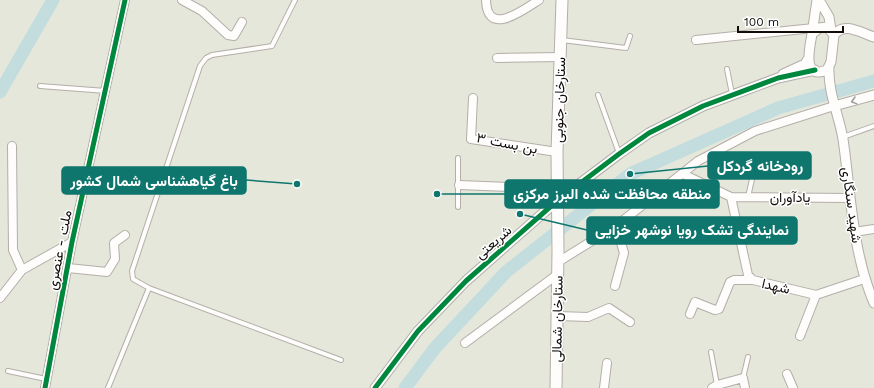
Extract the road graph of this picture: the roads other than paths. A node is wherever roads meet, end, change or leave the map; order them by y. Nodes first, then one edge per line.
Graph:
1 (125, 0) edge
2 (182, 0) edge
3 (295, 0) edge
4 (486, 0) edge
5 (539, 0) edge
6 (562, 0) edge
7 (818, 0) edge
8 (242, 22) dead end
9 (813, 31) junction
10 (833, 33) junction
11 (630, 36) dead end
12 (874, 37) edge
13 (561, 40) junction
14 (696, 40) dead end
15 (561, 57) junction
16 (497, 58) dead end
17 (808, 59) junction
18 (727, 69) dead end
19 (822, 75) junction
20 (778, 78) junction
21 (40, 86) dead end
22 (106, 91) junction
23 (732, 94) junction
24 (598, 95) dead end
25 (874, 95) edge
26 (473, 98) dead end
27 (832, 101) junction
28 (874, 126) edge
29 (843, 137) junction
30 (12, 146) dead end
31 (557, 152) junction
32 (619, 154) junction
33 (458, 158) dead end
34 (756, 166) dead end
35 (683, 174) junction
36 (459, 185) junction
37 (557, 188) junction
38 (731, 197) junction
39 (748, 197) junction
40 (850, 198) junction
41 (558, 200) junction
42 (458, 207) dead end
43 (558, 213) joint
44 (616, 226) junction
45 (874, 229) edge
46 (854, 232) junction
47 (125, 235) dead end
48 (72, 242) junction
49 (558, 256) junction
50 (68, 268) junction
51 (22, 270) junction
52 (558, 274) junction
53 (864, 279) junction
54 (753, 280) junction
55 (616, 286) dead end
56 (149, 288) junction
57 (816, 295) junction
58 (0, 298) edge
59 (874, 302) edge
60 (690, 314) dead end
61 (558, 316) junction
62 (630, 322) dead end
63 (800, 336) dead end
64 (466, 343) dead end
65 (711, 352) dead end
66 (748, 357) dead end
67 (341, 360) dead end
68 (607, 363) dead end
69 (8, 371) dead end
70 (787, 374) dead end
71 (743, 378) junction
72 (46, 384) edge
73 (714, 386) edge
74 (108, 388) edge
75 (375, 388) edge
76 (556, 388) edge
77 (604, 388) edge
78 (745, 388) edge
79 (793, 388) edge

1 - 22 street, ملت - عنصری
2 - 8 street
3 - 56 lane
4 - 5 street
6 - 13 main road, ستارخان جنوبی
7 - 9 street
7 - 10 street
9 - 10 street
9 - 14 street
9 - 17 street
10 - 12 street
10 - 19 street
11 - 13 lane
13 - 15 main road, ستارخان جنوبی
15 - 16 street
15 - 31 main road, ستارخان جنوبی
17 - 19 street
17 - 20 street
18 - 23 lane
19 - 20 street
19 - 27 street, شهید سنگاری
20 - 23 street, شریعتی
21 - 22 lane
22 - 48 street, ملت - عنصری
23 - 32 street, شریعتی
24 - 32 lane
25 -> 27 street
26 - 31 street, بن بست ۳
27 - 29 street, شهید سنگاری
27 - 35 street
28 - 29 lane
29 - 40 street, شهید سنگاری
30 - 51 street
31 - 37 main road, ستارخان جنوبی
32 - 41 street, شریعتی
33 - 36 lane
34 - 39 lane
35 - 38 street
35 - 44 street
36 - 37 street
36 - 42 lane
37 - 41 main road, ستارخان جنوبی
38 - 39 street, یادآوران
38 - 54 street, شهدا
39 - 40 street, یادآوران
40 - 46 street, شهید سنگاری
41 - 43 main road, ستارخان جنوبی
41 - 75 street, شریعتی
43 - 49 main road, ستارخان شمالی
44 - 49 street
44 - 55 street
45 - 46 street
46 - 53 street, شهید سنگاری
47 - 50 street
48 - 50 street, ملت - عنصری
48 - 51 street
49 - 52 main road, ستارخان شمالی
50 - 72 street, ملت - عنصری
51 - 58 street
52 - 61 main road, ستارخان شمالی
52 - 64 street
53 - 57 street
53 - 59 street, شهید سنگاری
54 - 57 street, شهدا
54 - 60 street
56 - 67 lane
56 - 74 lane
57 - 63 street
61 - 62 street
61 - 76 main road, ستارخان شمالی
65 - 73 lane
66 - 71 lane
68 - 77 street
69 - 72 lane
70 - 79 street
71 - 73 street
71 - 78 street

